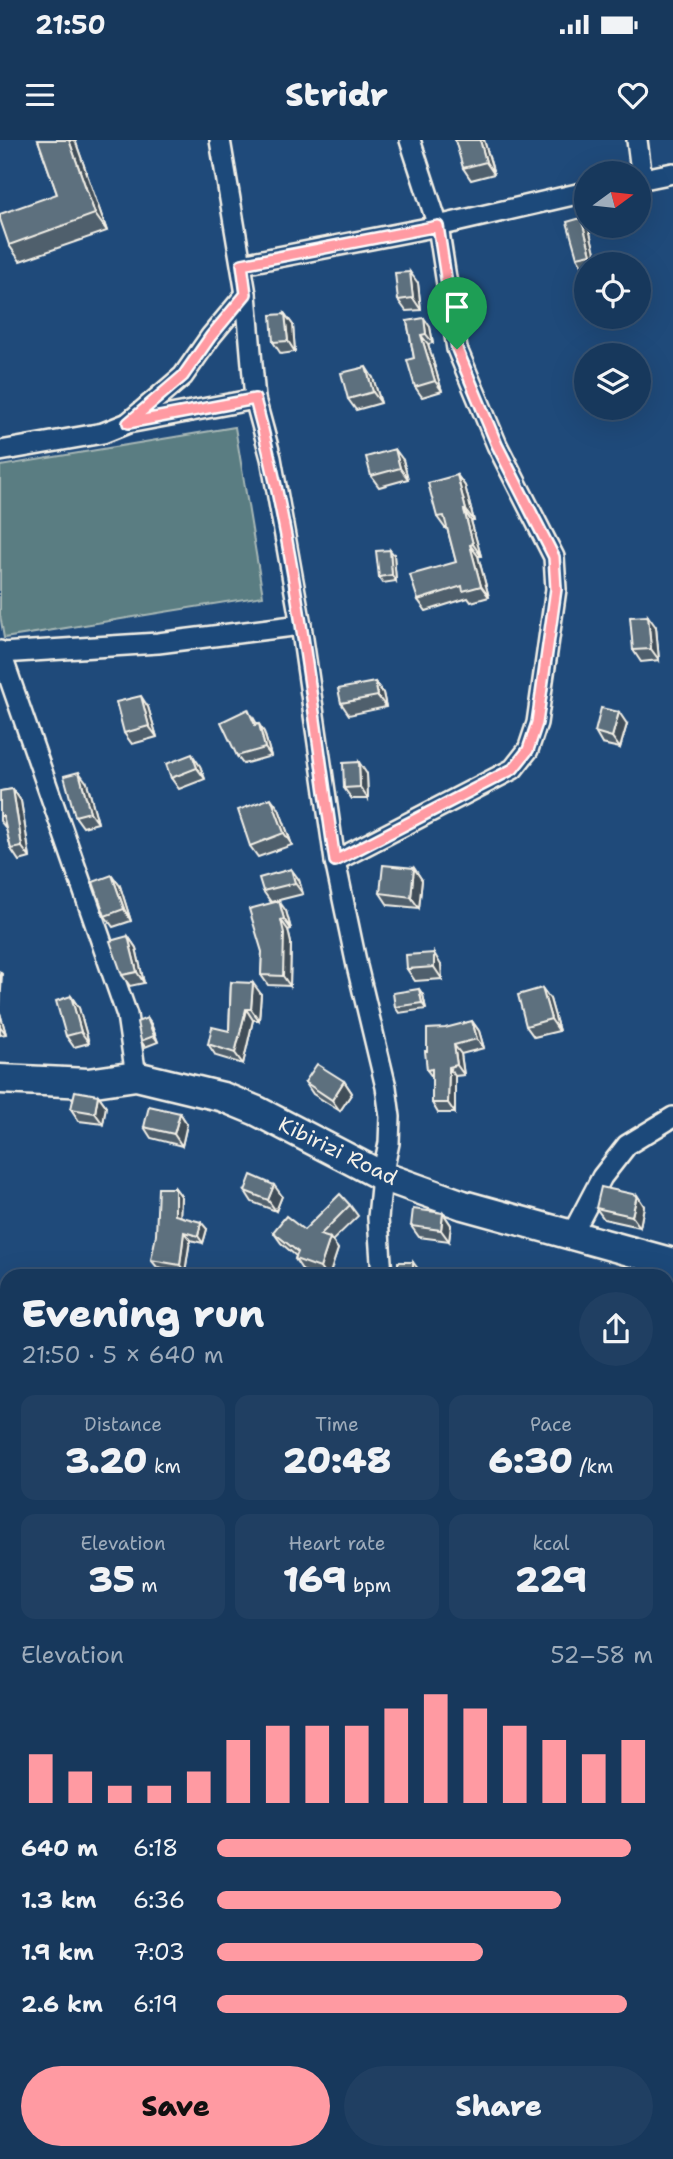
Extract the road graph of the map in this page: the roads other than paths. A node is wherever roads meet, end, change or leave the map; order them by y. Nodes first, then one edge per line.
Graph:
1 (220, 140) edge
2 (410, 140) edge
3 (637, 140) edge
4 (639, 161) edge
5 (673, 173) edge
6 (651, 178) edge
7 (574, 195) edge
8 (438, 226) junction
9 (242, 264) junction
10 (246, 294) junction
11 (255, 399) junction
12 (128, 423) junction
13 (0, 451) edge
14 (301, 625) junction
15 (0, 652) edge
16 (335, 861) junction
17 (136, 1076) junction
18 (0, 1079) edge
19 (673, 1117) edge
20 (382, 1176) junction
21 (571, 1236) junction
22 (673, 1263) edge
23 (382, 1269) edge

1 - 9 street
2 - 8 street
3 - 4 street
5 - 6 street
7 - 8 street
8 - 9 street
8 - 16 street
9 - 10 street
10 - 11 street
10 - 12 street
11 - 12 street
11 - 14 street
12 - 13 street
14 - 15 street
14 - 16 street
15 - 17 street
16 - 20 street
17 - 18 street, Kibirizi Road
17 - 20 street, Kibirizi Road
19 - 21 street
20 - 21 street, Kibirizi Road
20 - 23 street
21 - 22 street, Kibirizi Road

